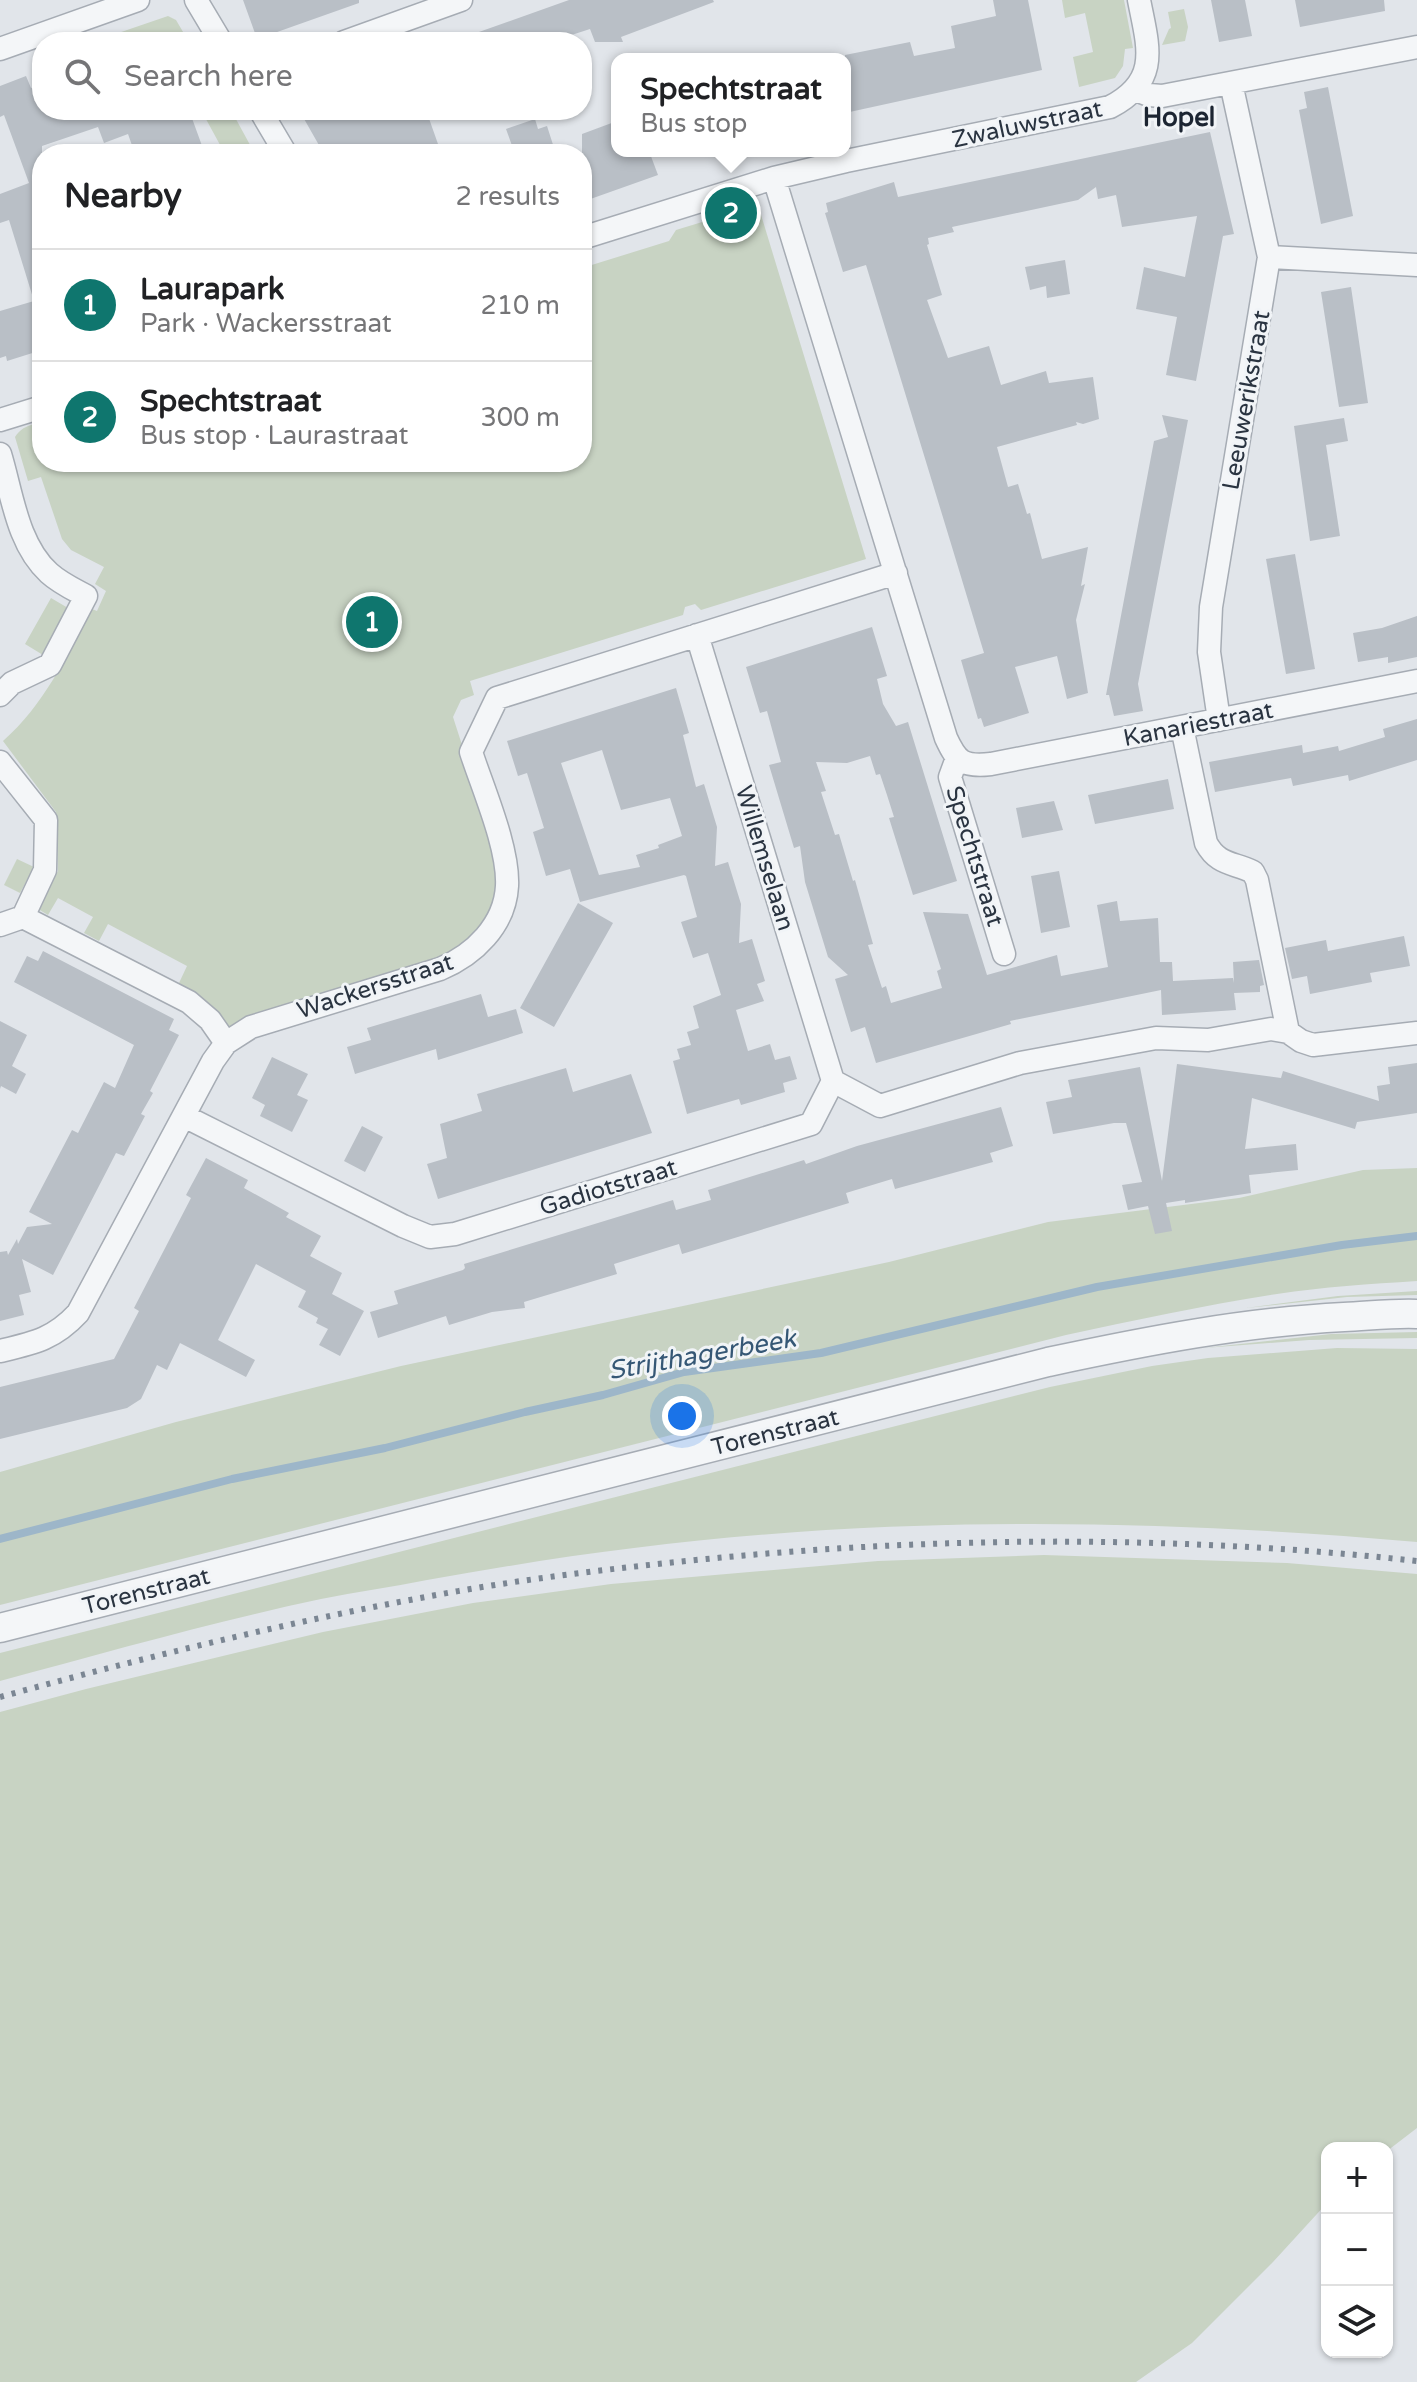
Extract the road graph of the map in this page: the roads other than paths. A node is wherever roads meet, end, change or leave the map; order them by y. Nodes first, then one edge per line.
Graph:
1 (138, 0) edge
2 (196, 0) edge
3 (461, 0) edge
4 (1139, 0) edge
5 (48, 32) edge
6 (215, 32) edge
7 (372, 32) edge
8 (32, 38) edge
9 (1417, 47) edge
10 (0, 49) edge
11 (1231, 83) junction
12 (1136, 90) junction
13 (266, 120) edge
14 (280, 144) edge
15 (774, 178) junction
16 (592, 235) edge
17 (1269, 257) junction
18 (1417, 265) edge
19 (32, 410) edge
20 (0, 420) edge
21 (0, 454) edge
22 (896, 573) junction
23 (697, 635) junction
24 (1417, 681) edge
25 (0, 695) edge
26 (1219, 720) junction
27 (1182, 727) junction
28 (957, 758) junction
29 (0, 762) edge
30 (979, 765) joint
31 (23, 917) junction
32 (0, 925) edge
33 (1004, 954) dead end
34 (1288, 1032) junction
35 (1417, 1033) edge
36 (226, 1043) junction
37 (833, 1081) junction
38 (184, 1116) junction
39 (1417, 1314) edge
40 (0, 1351) edge
41 (0, 1628) edge

1 - 5 street
2 - 6 street
3 - 7 street
4 - 12 street
8 - 10 street
9 - 11 street
11 - 12 street
11 - 17 street, Leeuwerikstraat
12 - 15 street, Zwaluwstraat
13 - 14 street
15 - 16 street, Zwaluwstraat
15 - 22 street, Spechtstraat
17 - 18 street
17 - 26 street, Leeuwerikstraat
19 - 20 street
21 - 25 street
22 - 23 street, Wackersstraat
22 - 28 street, Spechtstraat
23 - 36 street, Wackersstraat
23 - 37 street, Willemselaan
24 - 26 street, Kanariestraat
26 - 27 street, Kanariestraat
27 - 30 street, Kanariestraat
27 - 34 street
28 - 30 street, Spechtstraat
28 - 33 street, Spechtstraat
29 - 31 street
31 - 32 street
31 - 36 street
34 - 35 street
34 - 37 street
36 - 38 street, Wackersstraat
37 - 38 street, Gadiotstraat
38 - 40 street, Wackersstraat
39 - 41 street, Torenstraat

